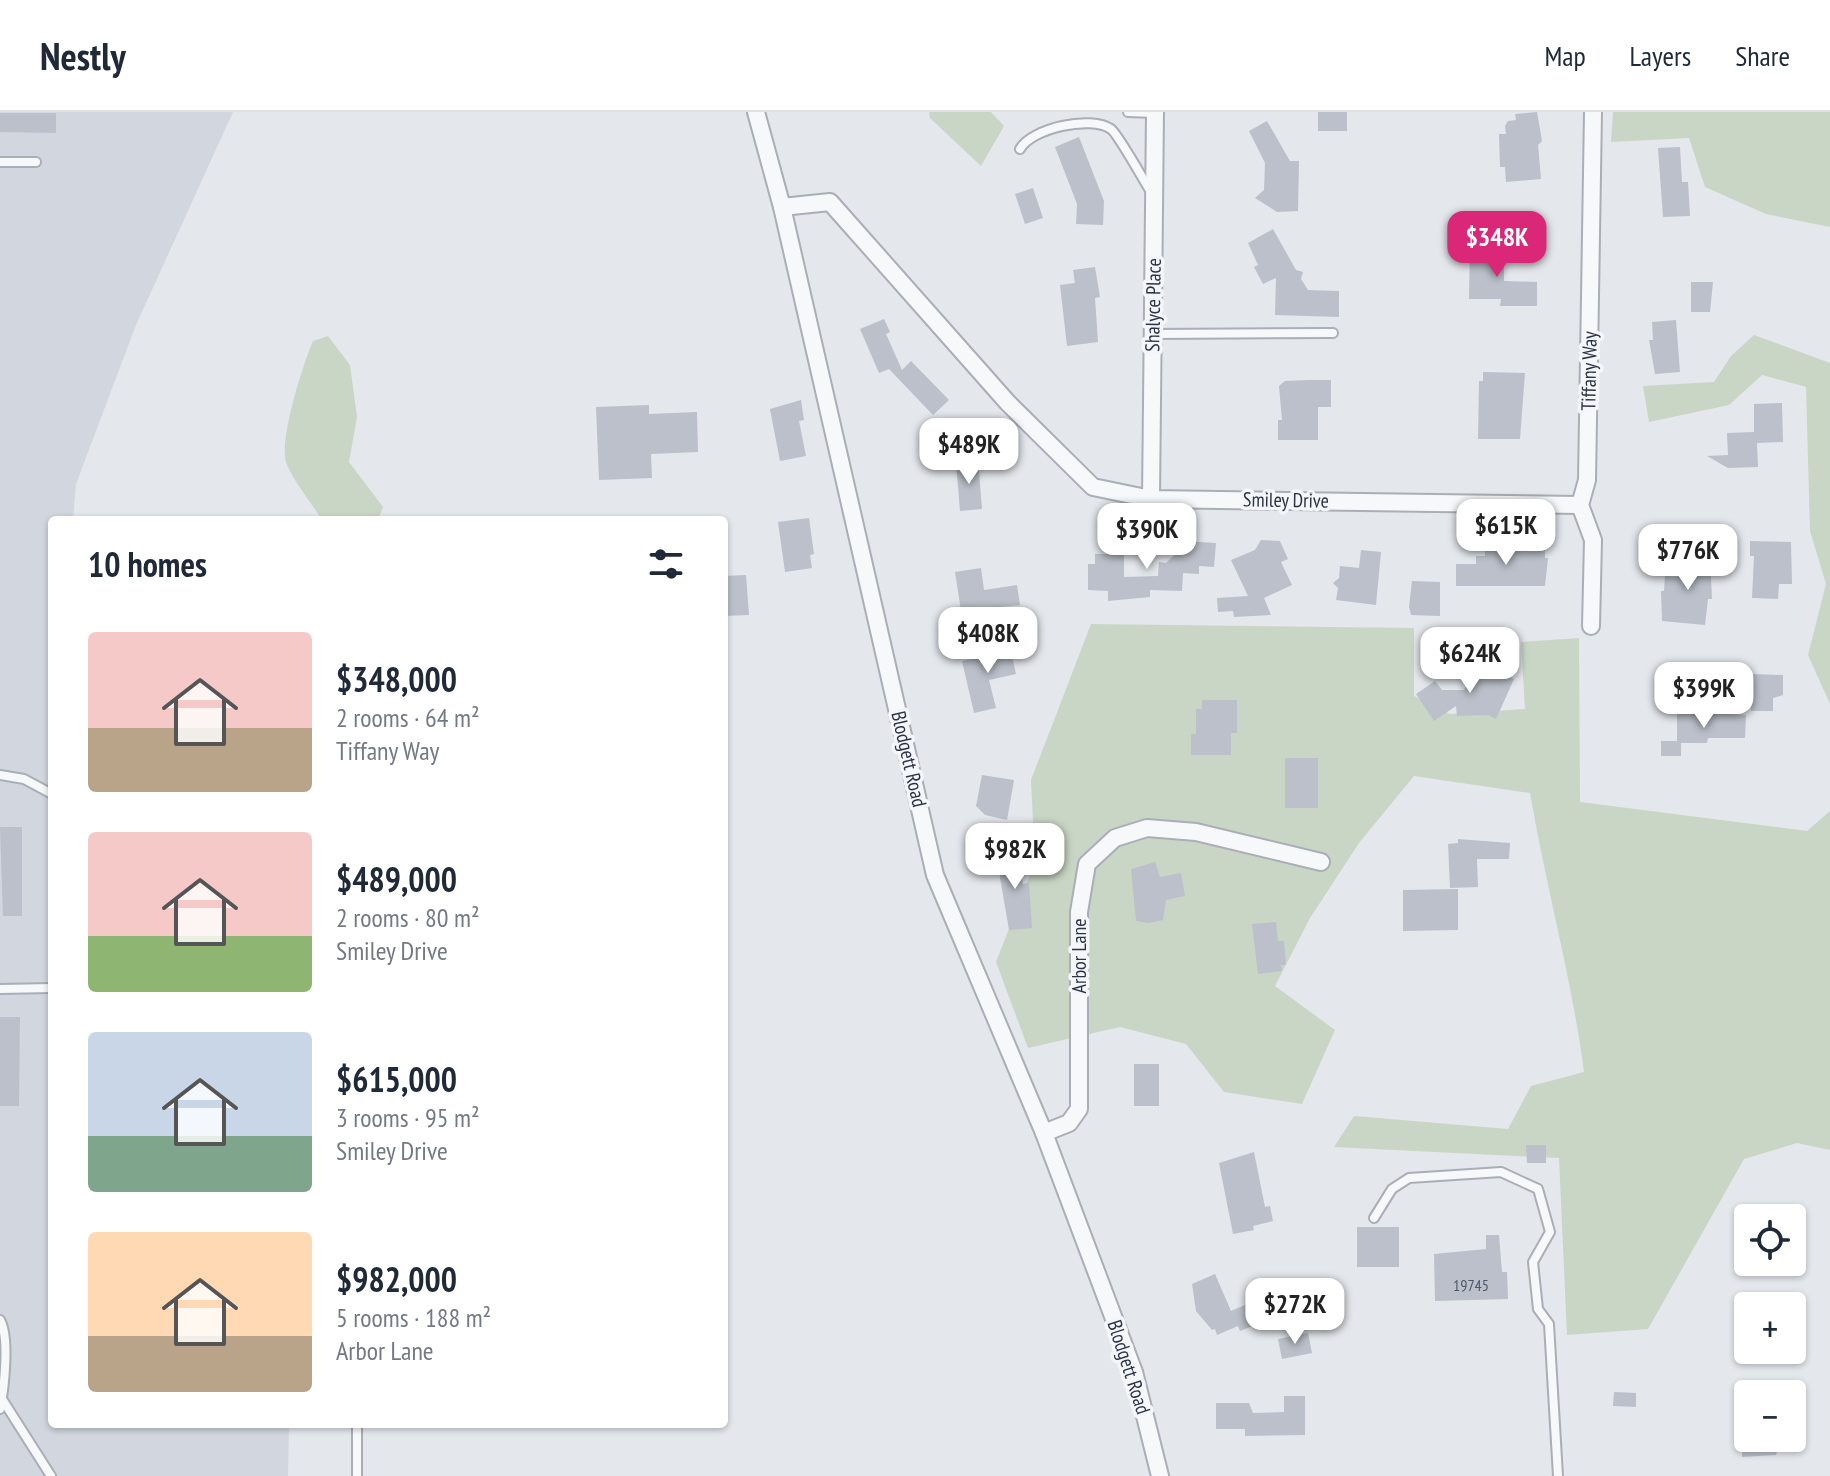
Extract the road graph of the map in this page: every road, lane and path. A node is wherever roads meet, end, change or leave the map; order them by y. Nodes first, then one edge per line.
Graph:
1 (756, 112) edge
2 (1128, 112) edge
3 (1155, 112) edge
4 (1593, 112) edge
5 (1020, 149) dead end
6 (0, 162) edge
7 (36, 162) dead end
8 (1154, 196) junction
9 (782, 207) junction
10 (1333, 333) dead end
11 (1152, 334) junction
12 (1151, 499) junction
13 (1580, 505) junction
14 (1591, 626) dead end
15 (0, 775) edge
16 (48, 792) edge
17 (1321, 862) dead end
18 (48, 988) edge
19 (0, 989) edge
20 (1044, 1133) junction
21 (1374, 1218) dead end
22 (0, 1320) edge
23 (2, 1399) junction
24 (0, 1409) edge
25 (357, 1428) edge
26 (51, 1476) edge
27 (357, 1476) edge
28 (1160, 1476) edge
29 (1558, 1476) edge

1 - 9 street, Blodgett Road
2 - 3 lane
3 - 8 street, Shalyce Place
4 - 13 street, Tiffany Way
5 - 8 lane
6 - 7 lane
8 - 11 street, Shalyce Place
9 - 12 street, Smiley Drive
9 - 20 street, Blodgett Road
10 - 11 lane
11 - 12 street, Shalyce Place
12 - 13 street, Smiley Drive
13 - 14 street, Tiffany Way
15 - 16 lane
17 - 20 street, Arbor Lane
18 - 19 lane
20 - 28 street, Blodgett Road
21 - 29 lane
22 - 23 lane
23 - 24 lane
23 - 26 lane
25 - 27 lane

